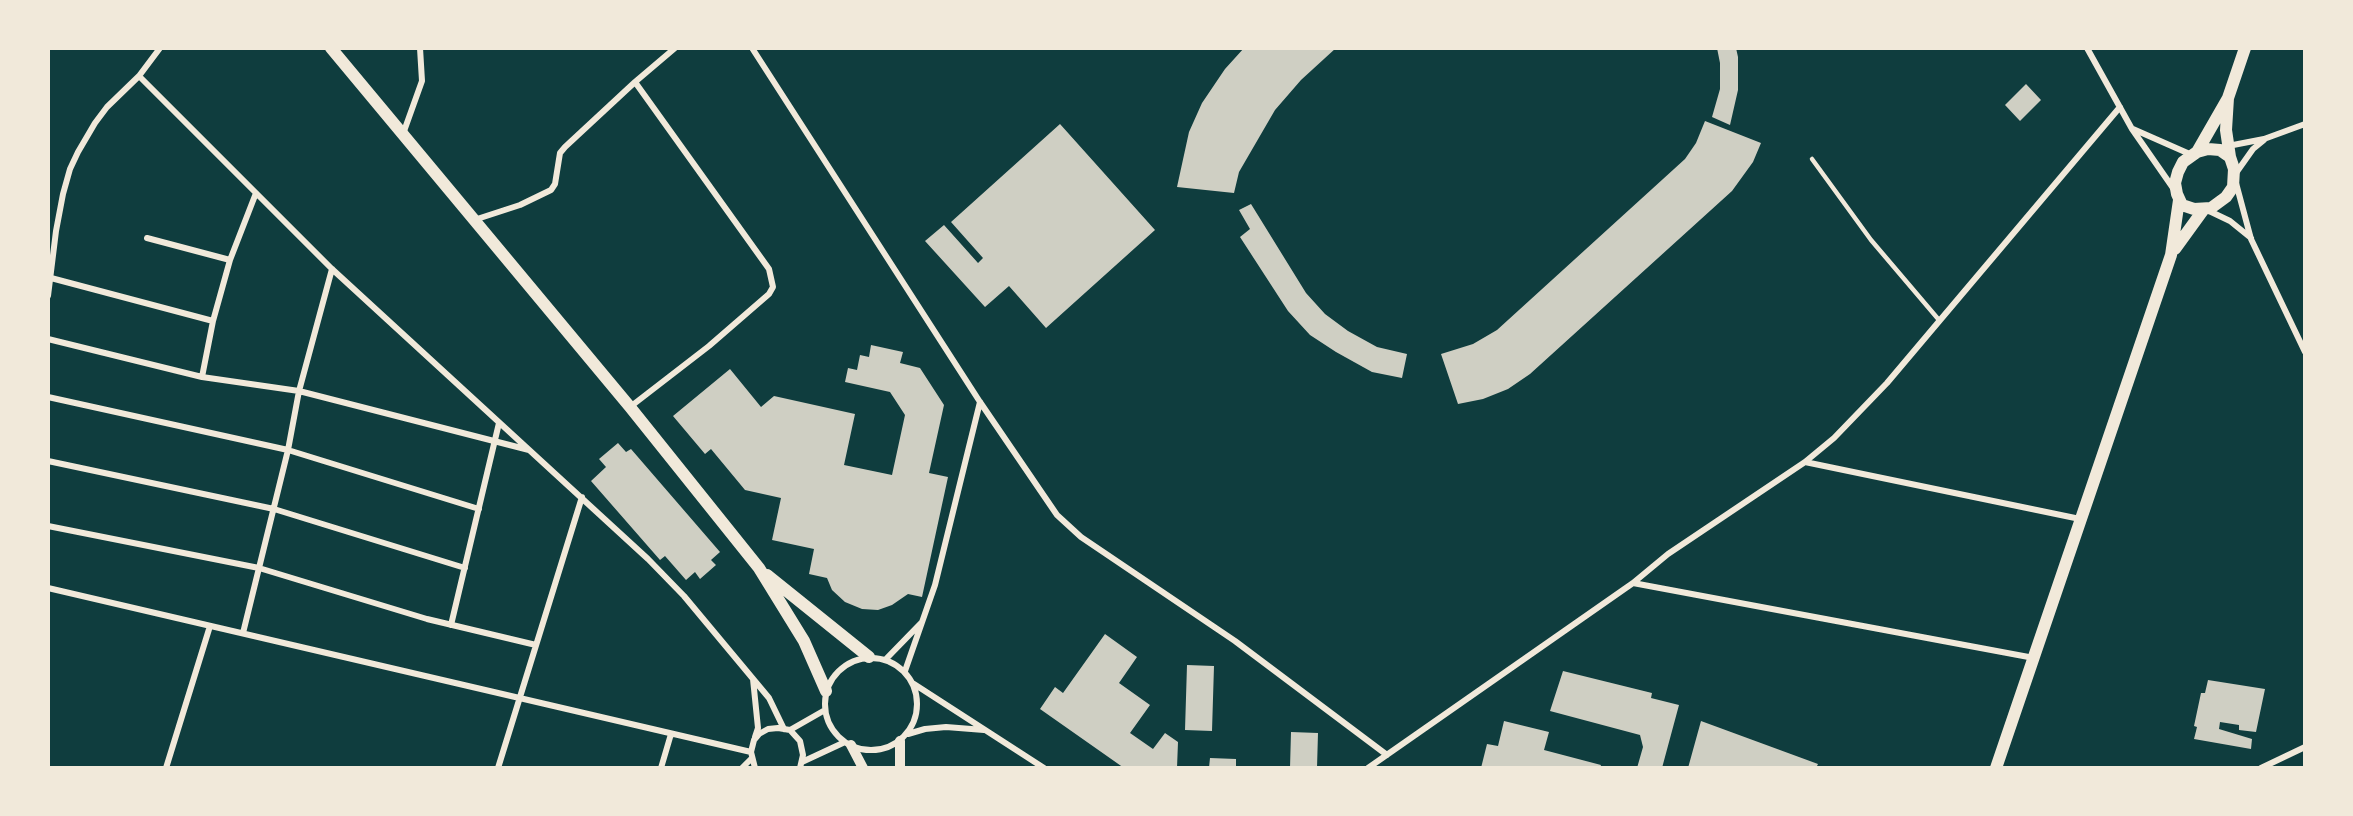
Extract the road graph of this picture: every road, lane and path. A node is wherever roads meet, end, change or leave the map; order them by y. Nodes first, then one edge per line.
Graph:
1 (160, 48) edge
2 (331, 48) edge
3 (420, 48) edge
4 (675, 48) edge
5 (752, 48) edge
6 (2087, 48) edge
7 (2245, 48) edge
8 (139, 76) junction
9 (635, 82) junction
10 (2228, 98) junction
11 (2120, 107) junction
12 (2305, 124) edge
13 (2133, 129) junction
14 (403, 135) junction
15 (2264, 139) junction
16 (2229, 151) junction
17 (2199, 152) junction
18 (1812, 159) dead end
19 (2235, 176) junction
20 (256, 194) junction
21 (2178, 197) junction
22 (2205, 209) junction
23 (474, 220) junction
24 (147, 238) dead end
25 (2251, 239) junction
26 (2171, 255) junction
27 (230, 260) junction
28 (332, 269) junction
29 (51, 278) junction
30 (48, 296) edge
31 (1939, 320) junction
32 (213, 321) junction
33 (48, 339) edge
34 (2305, 352) edge
35 (202, 377) junction
36 (299, 392) junction
37 (48, 397) edge
38 (980, 402) junction
39 (630, 407) junction
40 (499, 423) junction
41 (495, 442) junction
42 (288, 450) junction
43 (530, 451) junction
44 (48, 461) edge
45 (1805, 462) junction
46 (582, 497) junction
47 (274, 508) junction
48 (479, 509) junction
49 (2081, 519) junction
50 (48, 526) edge
51 (259, 568) junction
52 (465, 568) junction
53 (759, 568) junction
54 (1633, 583) junction
55 (48, 588) edge
56 (924, 620) junction
57 (451, 625) junction
58 (210, 626) junction
59 (243, 633) junction
60 (536, 645) junction
61 (869, 657) junction
62 (2034, 658) junction
63 (886, 659) junction
64 (905, 671) junction
65 (753, 678) junction
66 (913, 683) junction
67 (826, 691) junction
68 (519, 698) junction
69 (825, 710) junction
70 (787, 729) junction
71 (987, 730) junction
72 (671, 734) junction
73 (904, 737) junction
74 (754, 740) junction
75 (848, 743) junction
76 (2305, 747) edge
77 (1387, 755) junction
78 (751, 756) junction
79 (801, 765) edge
80 (166, 768) edge
81 (498, 768) edge
82 (661, 768) edge
83 (742, 768) edge
84 (755, 768) edge
85 (863, 768) edge
86 (900, 768) edge
87 (1044, 768) edge
88 (1368, 768) edge
89 (1996, 768) edge
90 (2261, 768) edge

1 - 8 street
2 - 14 main road
3 - 14 street
4 - 9 street
5 - 38 street
6 - 11 street
7 - 10 main road
8 - 20 street
8 - 29 street
9 - 23 street
9 - 39 street
10 - 16 main road
10 - 17 main road
11 - 13 street
11 - 31 street
12 - 15 street
13 - 17 street
13 - 21 street
14 - 23 main road
15 - 16 street
15 - 19 street
16 - 17 main road
16 - 19 main road
17 - 21 main road
18 - 31 lane
19 - 22 main road
19 - 25 street
20 - 27 street
20 - 28 street
21 - 22 main road
21 - 26 main road
22 - 25 street
22 - 26 main road
23 - 39 main road
24 - 27 street
25 - 34 street
26 - 49 main road
27 - 32 street
28 - 36 street
28 - 40 street
29 - 30 street
29 - 32 street
31 - 45 street
32 - 35 street
33 - 35 street
35 - 36 street
36 - 41 street
36 - 42 street
37 - 42 street
38 - 56 street
38 - 77 street
39 - 53 main road
40 - 41 street
40 - 43 street
41 - 43 street
41 - 48 street
42 - 47 street
42 - 48 street
43 - 46 street
44 - 47 street
45 - 49 street
45 - 54 street
46 - 60 street
46 - 65 street
47 - 51 street
47 - 52 street
48 - 52 street
49 - 62 main road
50 - 51 street
51 - 57 street
51 - 59 street
52 - 57 street
53 - 61 main road
53 - 67 main road
54 - 62 street
54 - 77 street
55 - 58 street
56 - 63 street
56 - 64 street
57 - 60 street
58 - 59 street
58 - 80 street
59 - 68 street
60 - 68 street
61 - 63 street
61 - 67 street
62 - 89 main road
63 - 64 street
64 - 66 street
65 - 70 street
65 - 74 street
66 - 71 street
66 - 73 street
67 - 69 street
68 - 72 street
68 - 81 street
69 - 70 street
69 - 75 street
70 - 74 street
70 - 79 street
71 - 73 street
71 - 87 street
72 - 78 street
72 - 82 street
73 - 75 street
73 - 86 street
74 - 78 street
75 - 79 street
75 - 85 street
76 - 90 street
77 - 88 street
78 - 83 street
78 - 84 street

